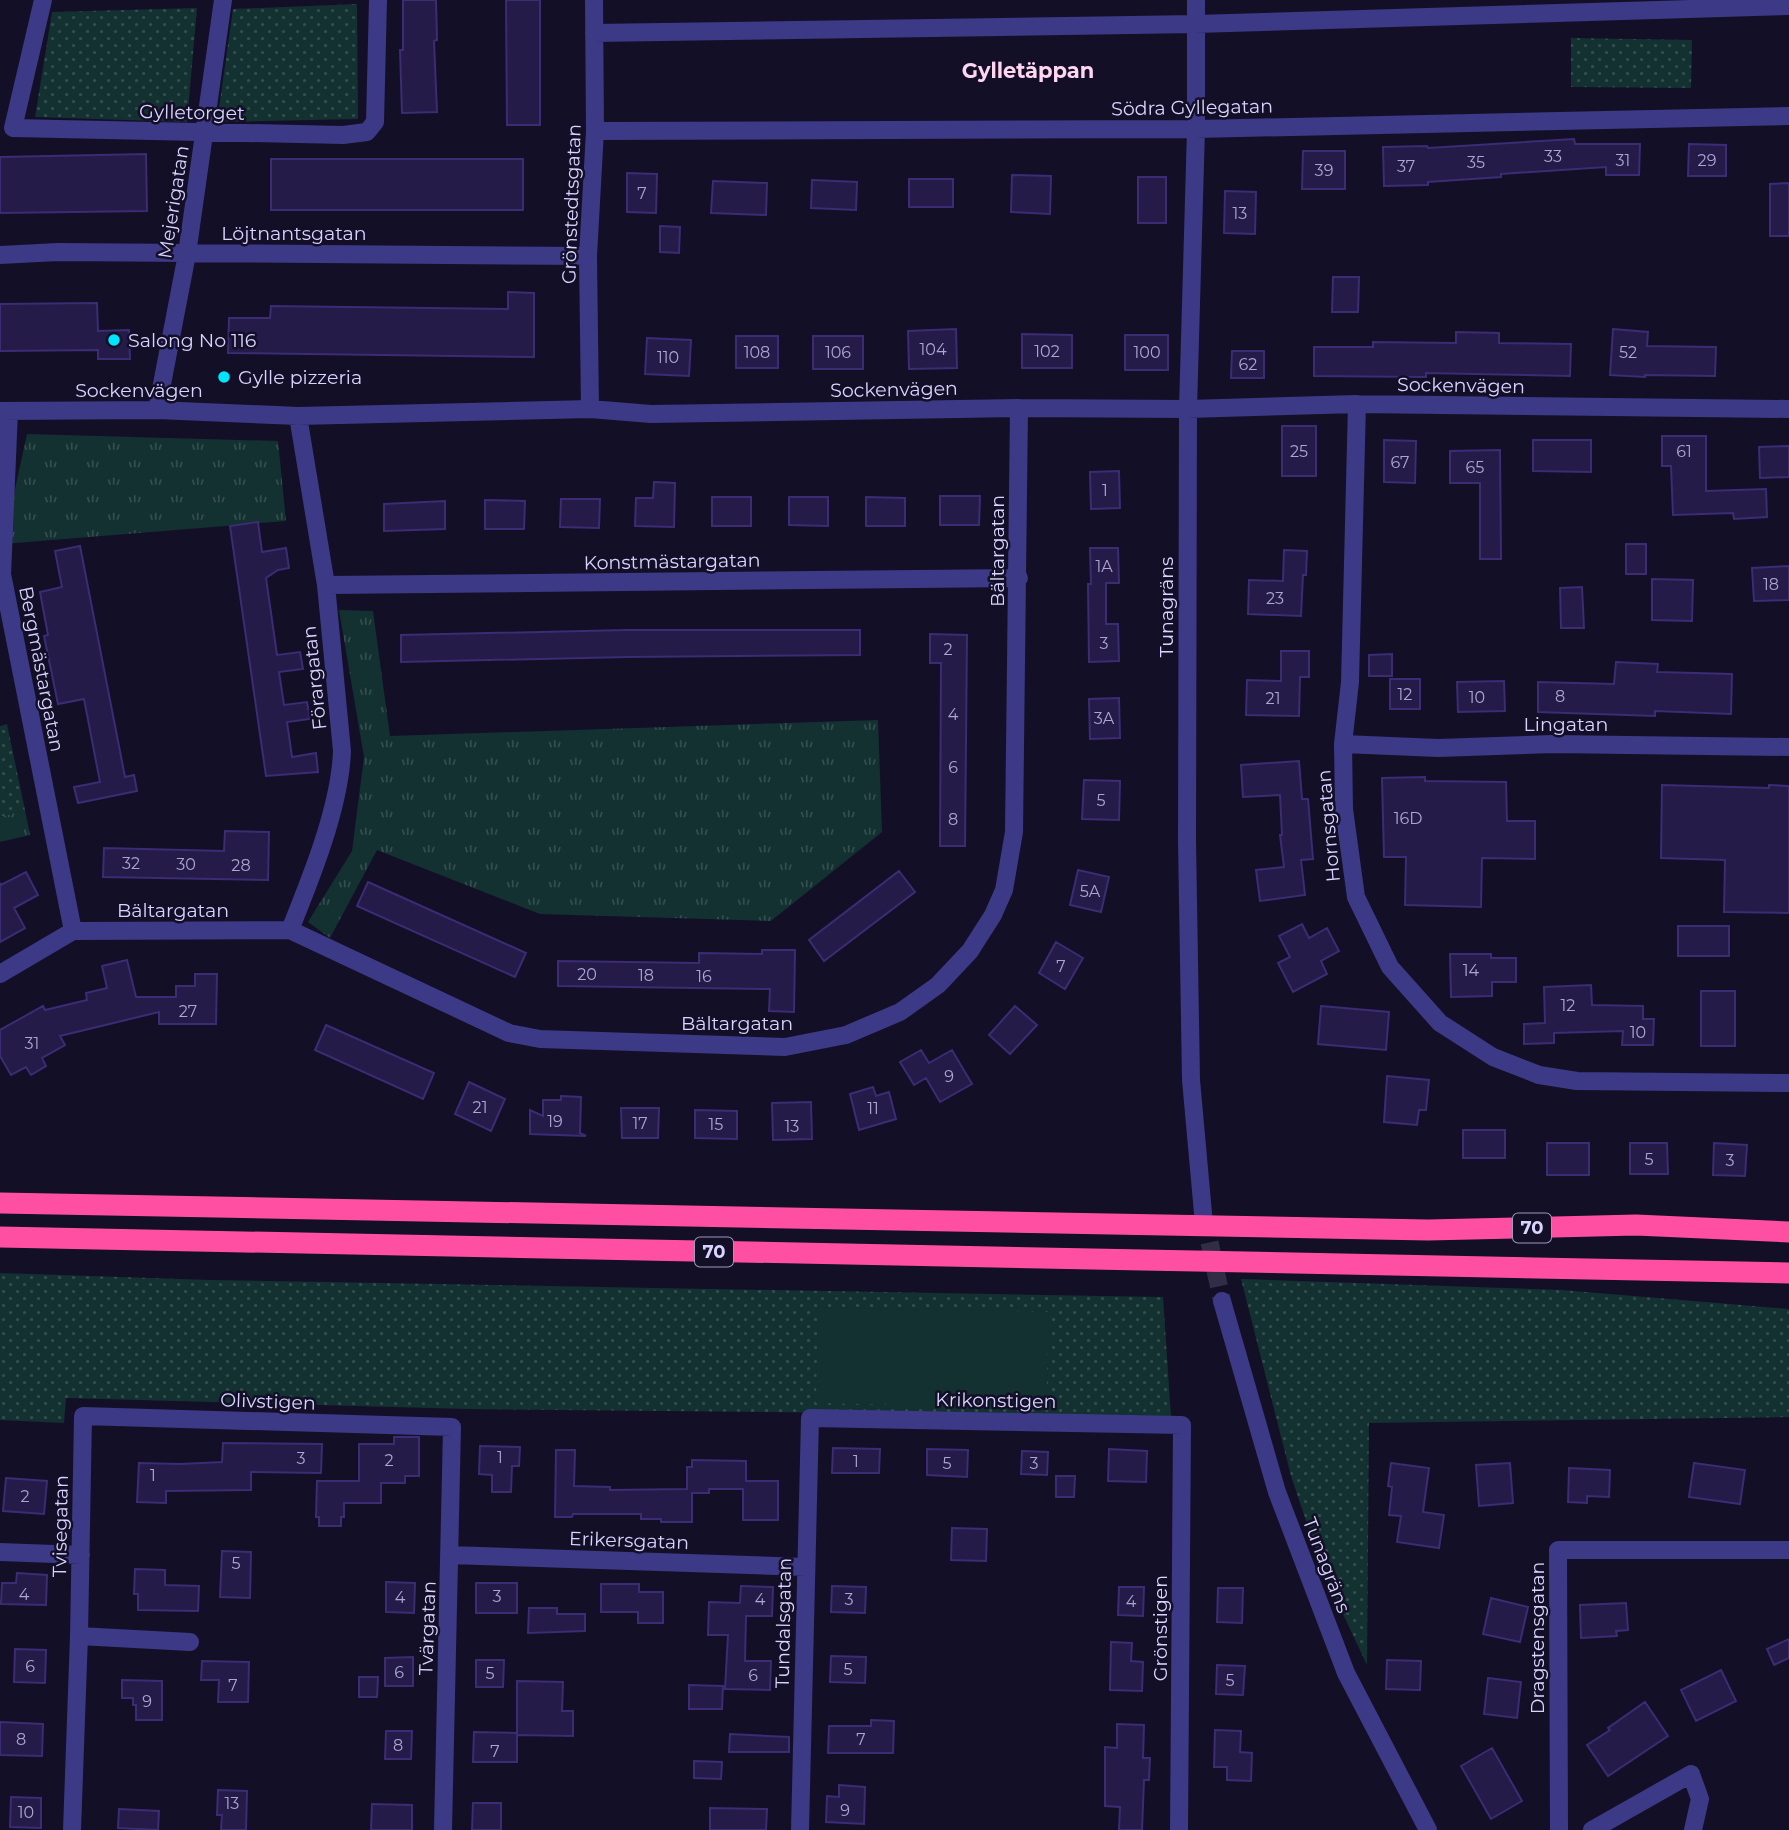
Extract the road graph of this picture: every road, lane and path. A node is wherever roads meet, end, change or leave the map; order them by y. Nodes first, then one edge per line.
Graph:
1 (43, 0) edge
2 (223, 0) edge
3 (378, 0) edge
4 (594, 0) edge
5 (1196, 0) edge
6 (1789, 6) edge
7 (1196, 24) junction
8 (594, 33) junction
9 (1789, 116) edge
10 (1196, 128) junction
11 (595, 131) junction
12 (205, 133) junction
13 (187, 254) junction
14 (0, 255) edge
15 (588, 256) junction
16 (1357, 404) junction
17 (1019, 408) junction
18 (590, 409) junction
19 (1789, 409) edge
20 (157, 410) junction
21 (1188, 410) junction
22 (4, 411) edge
23 (298, 416) junction
24 (1, 574) edge
25 (1019, 578) junction
26 (326, 585) junction
27 (1343, 744) junction
28 (1789, 747) edge
29 (290, 930) junction
30 (73, 931) junction
31 (0, 974) edge
32 (1789, 1083) edge
33 (0, 1203) edge
34 (1203, 1213) tunnel mouth
35 (1789, 1232) edge
36 (0, 1237) edge
37 (1784, 1274) edge
38 (1222, 1301) tunnel mouth
39 (83, 1416) joint
40 (810, 1418) joint
41 (1182, 1425) joint
42 (452, 1427) joint
43 (1789, 1550) edge
44 (0, 1552) edge
45 (81, 1555) junction
46 (450, 1555) junction
47 (805, 1567) junction
48 (79, 1636) junction
49 (190, 1642) dead end
50 (72, 1830) edge
51 (443, 1830) edge
52 (800, 1830) edge
53 (1179, 1830) edge
54 (1427, 1830) edge
55 (1559, 1830) edge
56 (1592, 1830) edge
57 (1693, 1830) edge

1 - 12 street, Gylletorget
2 - 12 street, Mejerigatan
3 - 12 street, Gylletorget
4 - 8 street, Grönstedtsgatan
5 - 7 street, Tunagräns
6 - 7 street
7 - 8 street
7 - 10 street, Tunagräns
8 - 11 street, Grönstedtsgatan
9 - 10 street, Södra Gyllegatan
10 - 11 street, Södra Gyllegatan
10 - 21 street, Tunagräns
11 - 15 street, Grönstedtsgatan
12 - 13 street, Mejerigatan
13 - 14 street, Löjtnantsgatan
13 - 15 street, Löjtnantsgatan
13 - 20 street, Mejerigatan
15 - 18 street, Grönstedtsgatan
16 - 19 street, Sockenvägen
16 - 21 street, Sockenvägen
16 - 27 street, Hornsgatan
17 - 18 street, Sockenvägen
17 - 21 street, Sockenvägen
17 - 25 street, Bältargatan
18 - 23 street, Sockenvägen
20 - 22 street, Sockenvägen
20 - 23 street, Sockenvägen
21 - 34 street, Tunagräns
22 - 24 street, Bergmästargatan
23 - 26 street, Förargatan
24 - 30 street, Bergmästargatan
25 - 26 street, Konstmästargatan
25 - 29 street, Bältargatan
26 - 29 street, Förargatan
27 - 28 street, Lingatan
27 - 32 street, Hornsgatan
29 - 30 street, Bältargatan
30 - 31 street
33 - 35 highway, 70
36 - 37 highway, 70
38 - 54 street, Tunagräns
39 - 42 street, Olivstigen
39 - 45 street, Tvisegatan
40 - 41 street, Krikonstigen
40 - 47 street, Tundalsgatan
41 - 53 street, Grönstigen
42 - 46 street, Tvärgatan
43 - 55 street, Dragstensgatan
44 - 45 street
45 - 48 street, Tvisegatan
46 - 47 street, Erikersgatan
46 - 51 street, Tvärgatan
47 - 52 street, Tundalsgatan
48 - 49 street
48 - 50 street, Tvisegatan
56 - 57 street

